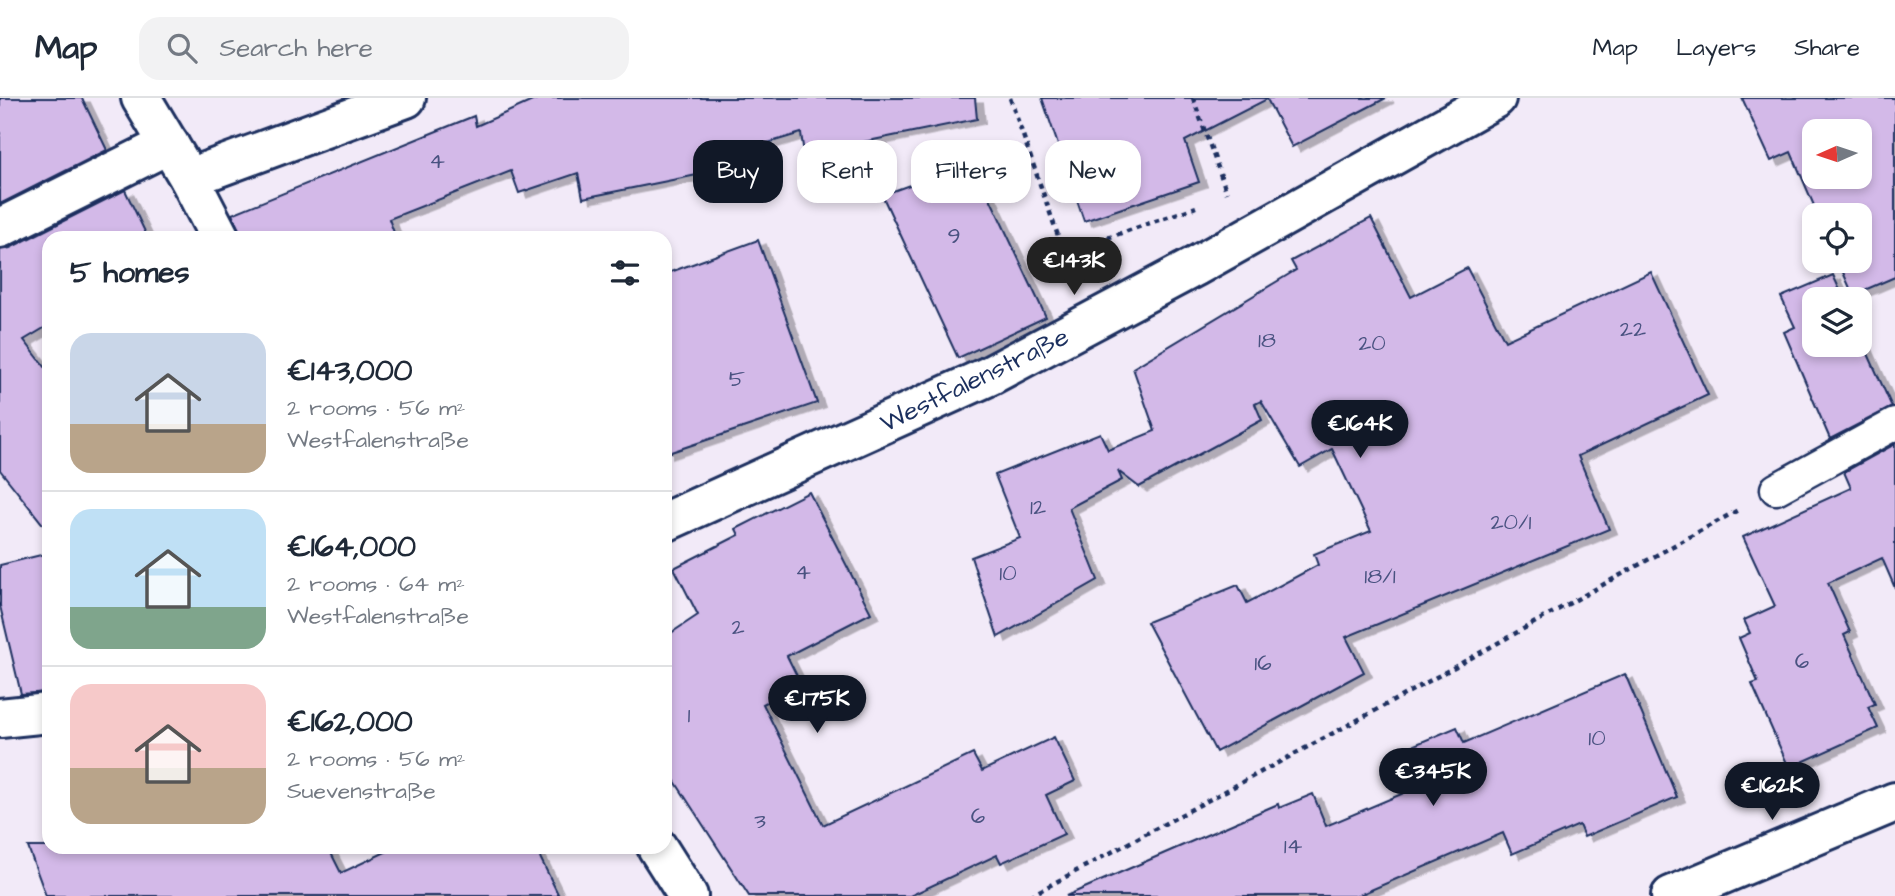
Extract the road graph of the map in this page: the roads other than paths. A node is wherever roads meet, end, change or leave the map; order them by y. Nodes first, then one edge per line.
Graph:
1 (141, 98) edge
2 (406, 98) edge
3 (1496, 98) edge
4 (169, 144) junction
5 (190, 178) junction
6 (0, 228) edge
7 (216, 231) edge
8 (1895, 424) edge
9 (1776, 489) road end
10 (672, 519) edge
11 (42, 714) edge
12 (0, 718) edge
13 (1895, 802) edge
14 (661, 854) edge
15 (688, 896) edge
16 (1671, 896) edge

1 - 4 main road
2 - 5 main road
3 - 10 main road, Westfalenstraße
4 - 5 main road
4 - 6 main road
5 - 7 main road
8 - 9 lane
11 - 12 main road
13 - 16 main road
14 - 15 main road

